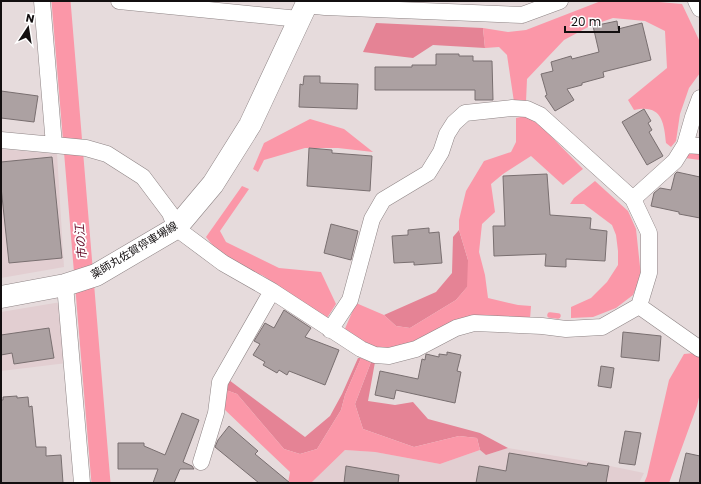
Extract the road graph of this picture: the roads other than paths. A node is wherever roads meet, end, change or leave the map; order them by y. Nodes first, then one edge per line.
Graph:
1 (42, 1) edge
2 (119, 1) edge
3 (560, 1) edge
4 (696, 1) edge
5 (305, 8) edge
6 (700, 9) edge
7 (700, 98) edge
8 (1, 140) edge
9 (57, 146) junction
10 (693, 146) edge
11 (633, 199) junction
12 (176, 228) junction
13 (68, 285) junction
14 (272, 291) junction
15 (1, 297) edge
16 (639, 306) junction
17 (330, 330) junction
18 (700, 350) edge
19 (201, 462) dead end
20 (82, 483) edge

1 - 9 street
2 - 5 street
3 - 5 street
4 - 6 street
5 - 12 main road, 薬師丸佐賀停車場線
7 - 10 street
8 - 9 street
9 - 12 street
10 - 11 street
11 - 16 street
11 - 17 street
12 - 13 main road, 薬師丸佐賀停車場線
12 - 14 street
13 - 15 main road, 薬師丸佐賀停車場線
13 - 20 street
14 - 17 street
14 - 19 street
16 - 17 street
16 - 18 street

